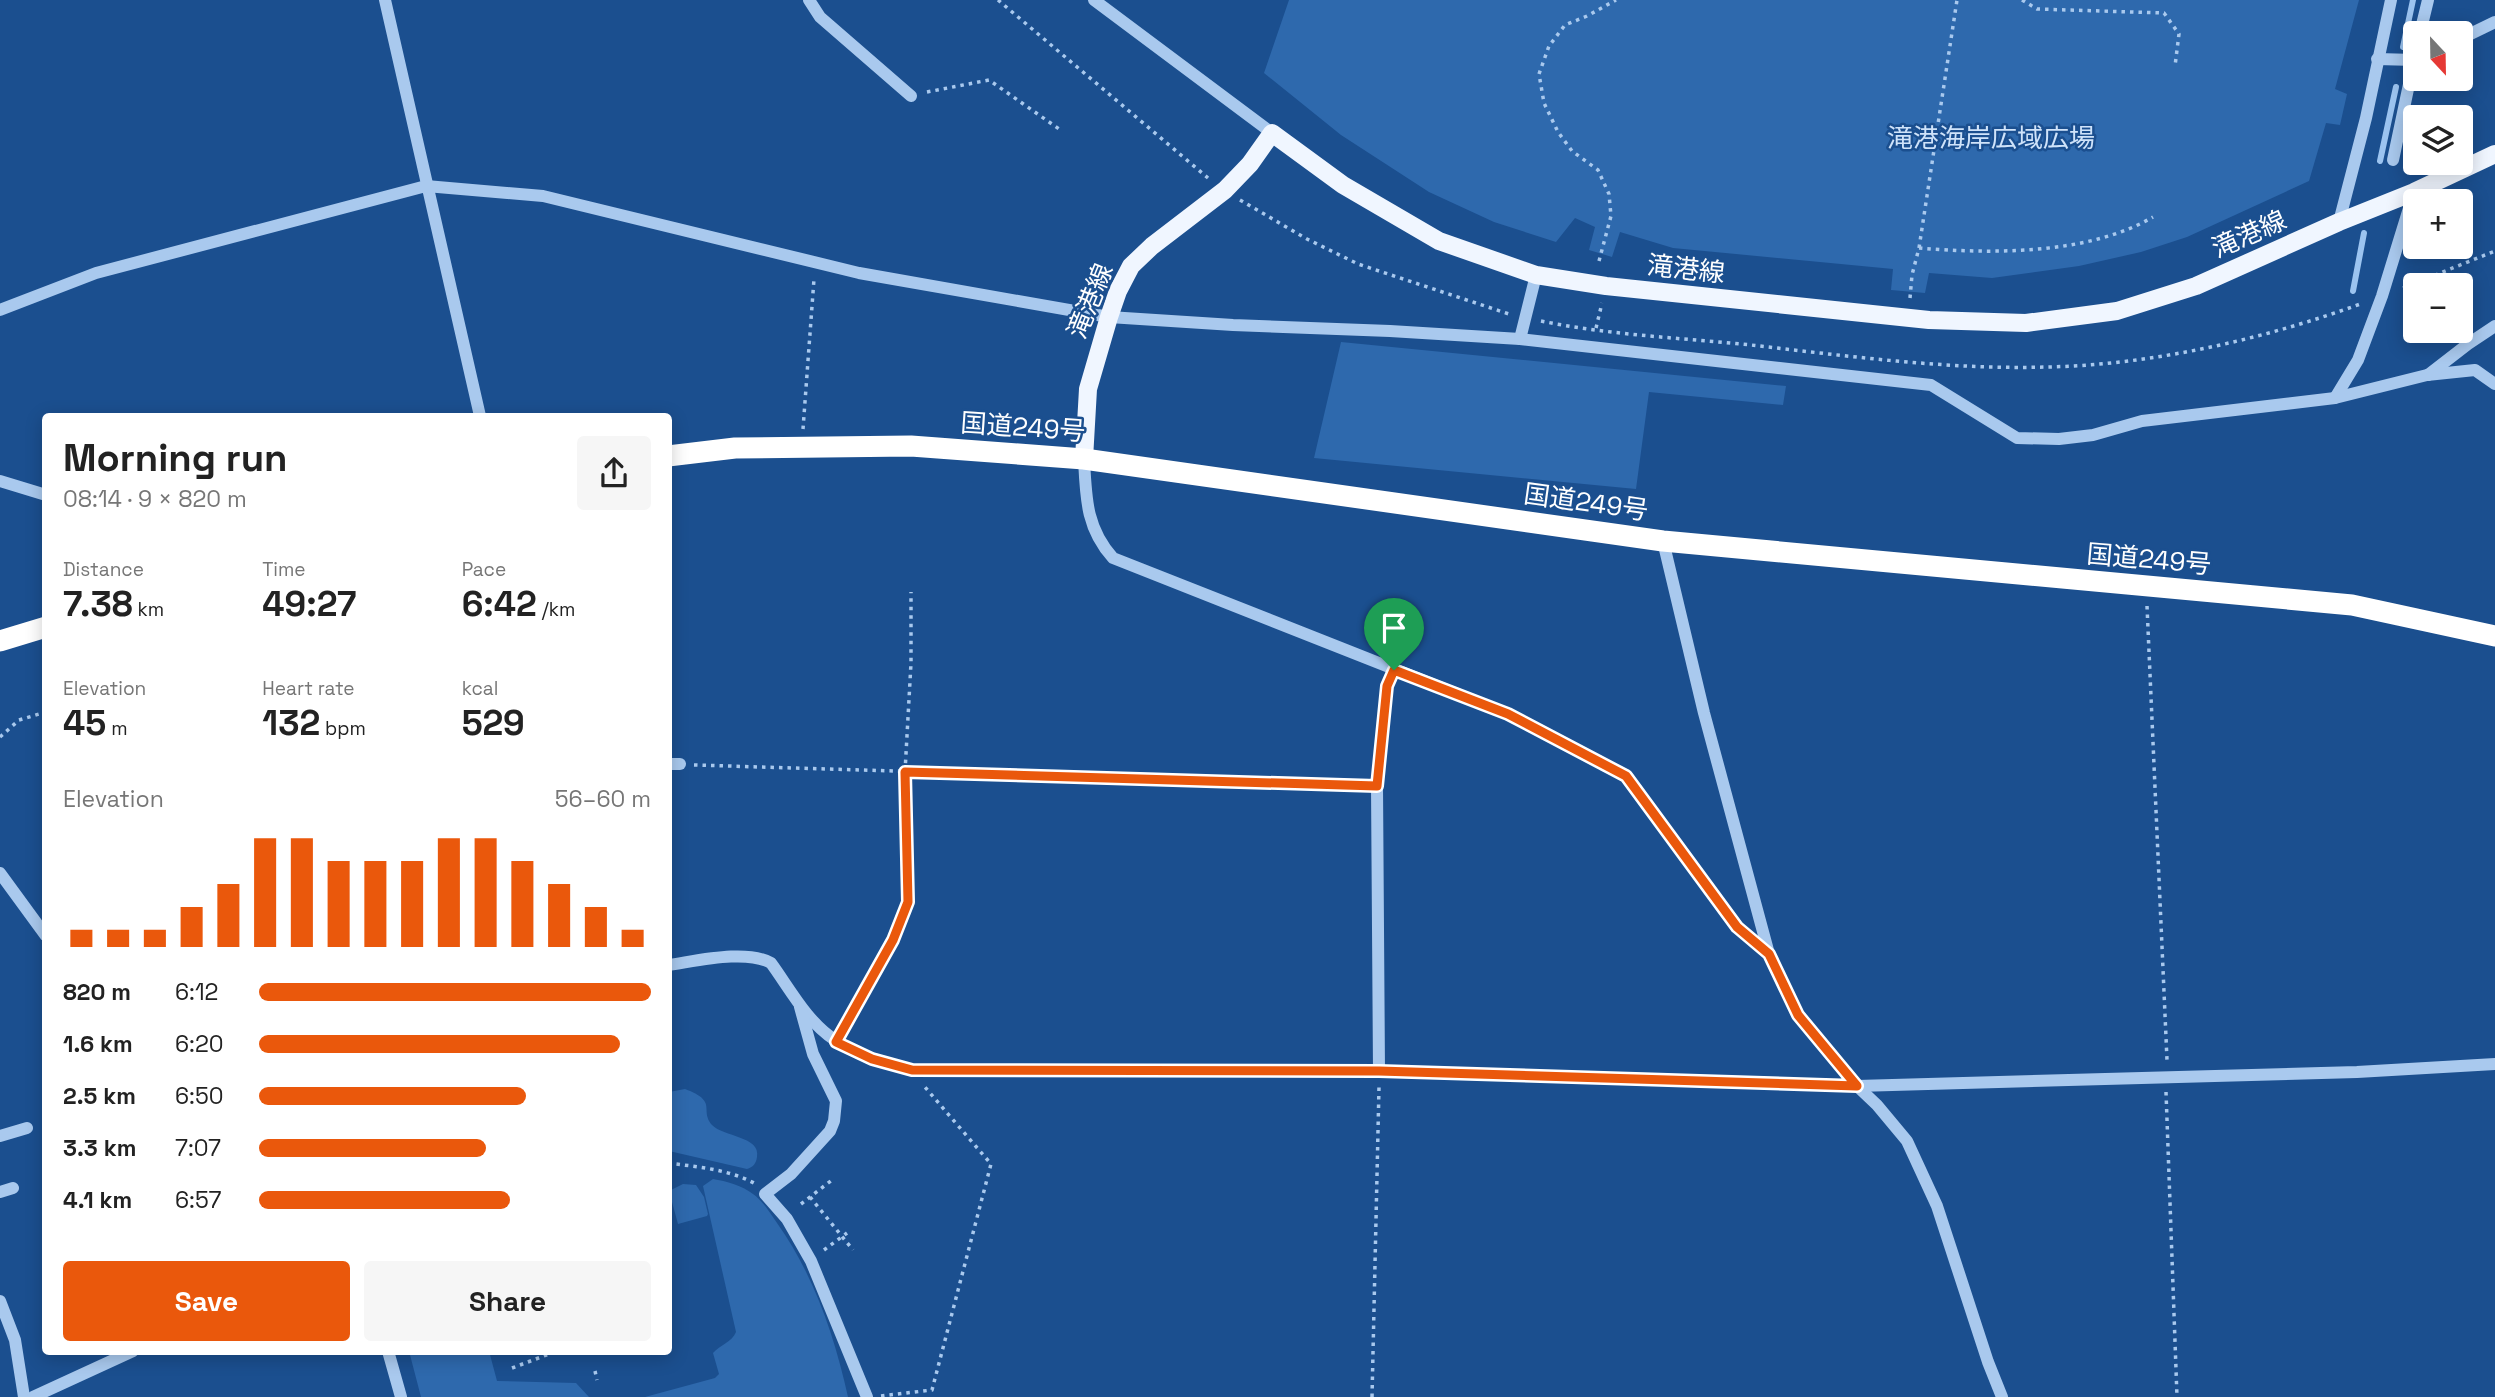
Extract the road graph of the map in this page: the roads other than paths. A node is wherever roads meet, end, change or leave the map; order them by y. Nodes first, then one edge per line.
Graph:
1 (385, 0) edge
2 (808, 0) edge
3 (1094, 0) edge
4 (2391, 0) edge
5 (2428, 0) edge
6 (2423, 21) edge
7 (2495, 22) edge
8 (2473, 33) edge
9 (2377, 59) junction
10 (2403, 59) edge
11 (2408, 91) edge
12 (911, 96) road end
13 (1272, 133) junction
14 (2495, 154) edge
15 (2393, 160) dead end
16 (426, 186) junction
17 (2420, 189) edge
18 (2403, 196) edge
19 (2339, 222) junction
20 (2403, 228) edge
21 (1536, 275) junction
22 (0, 310) edge
23 (1109, 317) junction
24 (2495, 327) edge
25 (1520, 339) junction
26 (2427, 375) junction
27 (2495, 384) edge
28 (2335, 398) junction
29 (479, 413) edge
30 (672, 456) edge
31 (1084, 459) junction
32 (0, 481) edge
33 (42, 494) edge
34 (1663, 541) junction
35 (42, 628) edge
36 (2495, 636) edge
37 (0, 641) edge
38 (1394, 670) junction
39 (0, 873) edge
40 (42, 931) edge
41 (1769, 954) junction
42 (672, 964) edge
43 (798, 1001) junction
44 (2495, 1064) edge
45 (1379, 1071) junction
46 (1857, 1086) junction
47 (27, 1128) dead end
48 (0, 1136) edge
49 (13, 1188) dead end
50 (0, 1192) edge
51 (0, 1301) edge
52 (124, 1355) edge
53 (389, 1355) edge
54 (874, 1396) edge
55 (24, 1397) edge
56 (33, 1397) edge
57 (401, 1397) edge
58 (2002, 1397) edge

1 - 16 street
2 - 12 street
3 - 13 street
4 - 9 street
5 - 6 street
7 - 8 street
9 - 10 street
9 - 19 street
11 - 15 street
13 - 21 main road, 滝港線
13 - 23 main road, 滝港線
14 - 17 main road, 滝港線
16 - 22 street
16 - 23 street
16 - 29 street
18 - 19 main road, 滝港線
19 - 21 main road, 滝港線
20 - 28 street
21 - 25 street
23 - 25 street
23 - 31 main road, 滝港線
24 - 26 street
25 - 28 street
26 - 27 street
26 - 28 street
30 - 31 highway, 国道249号
31 - 34 highway, 国道249号
31 - 38 street
32 - 33 street
34 - 36 highway, 国道249号
34 - 41 street
35 - 37 highway
38 - 41 street
38 - 45 street
39 - 40 street
41 - 46 street
42 - 43 street
43 - 45 street
43 - 54 street
44 - 46 street
45 - 46 street
46 - 58 street
47 - 48 street
49 - 50 street
51 - 55 street
52 - 56 street
53 - 57 street

